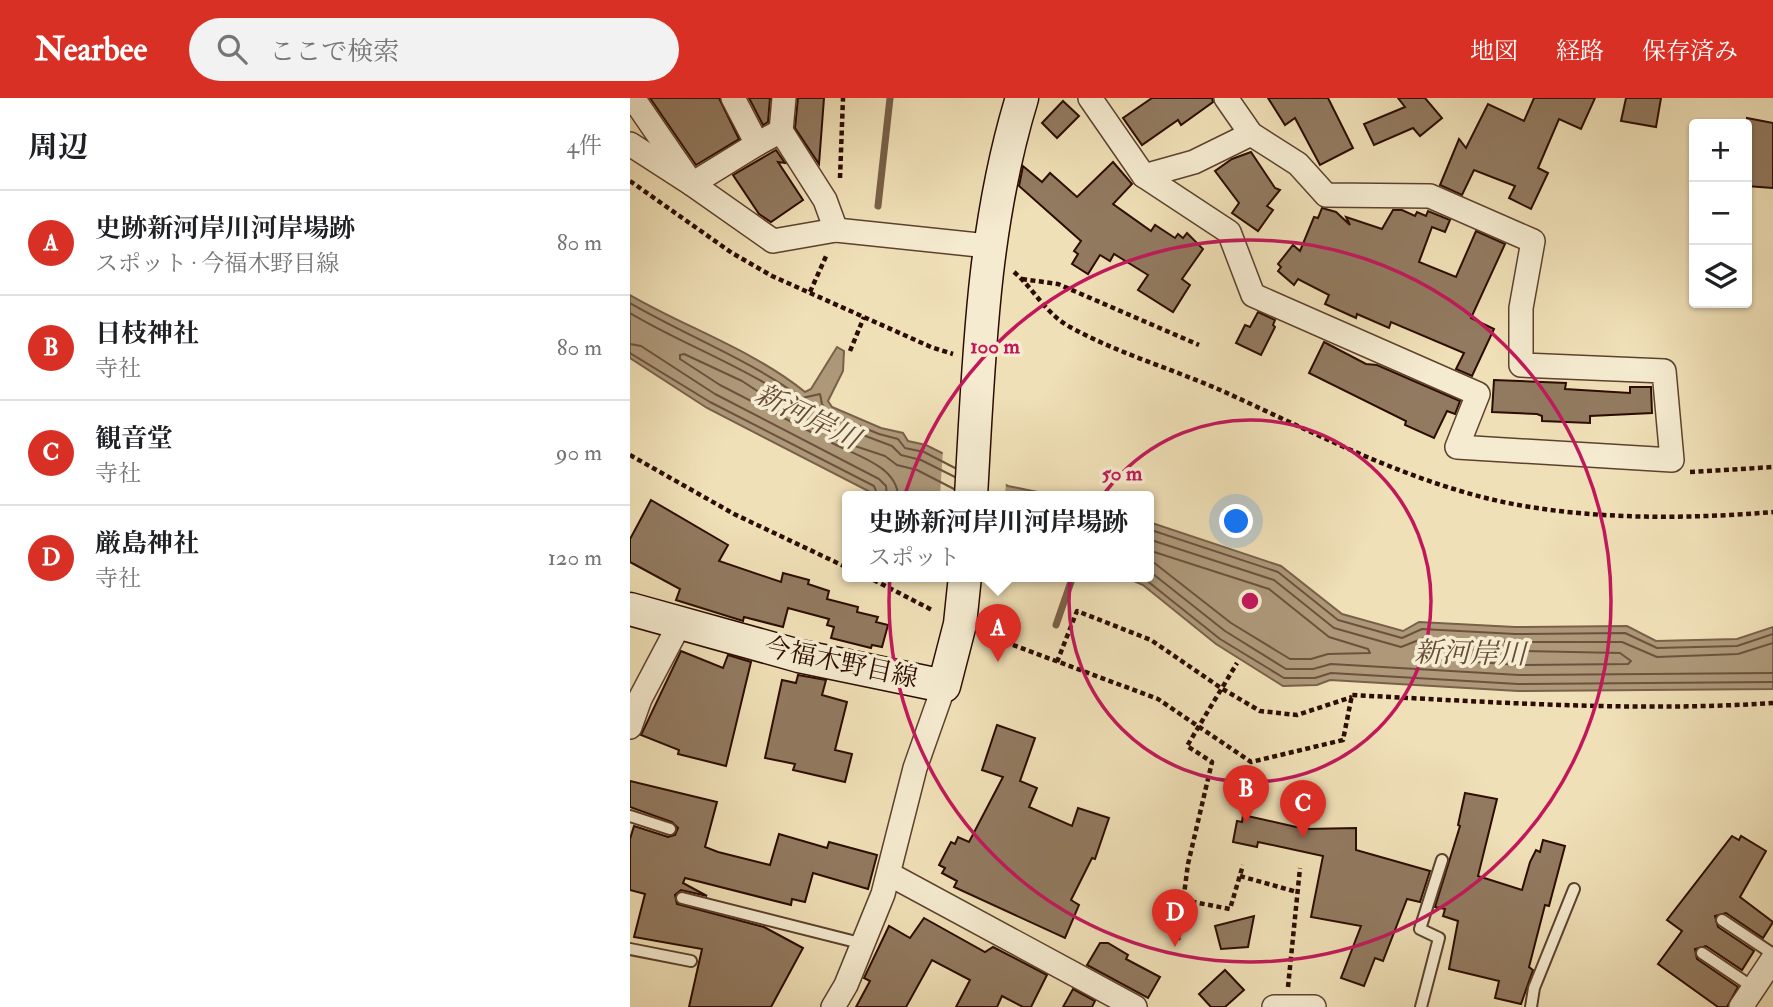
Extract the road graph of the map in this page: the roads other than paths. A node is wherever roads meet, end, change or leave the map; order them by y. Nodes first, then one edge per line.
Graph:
1 (633, 98) edge
2 (733, 98) edge
3 (784, 98) edge
4 (1022, 98) edge
5 (1090, 98) edge
6 (1226, 98) edge
7 (781, 131) junction
8 (1251, 134) junction
9 (630, 144) edge
10 (757, 144) junction
11 (1144, 176) junction
12 (692, 184) junction
13 (832, 228) junction
14 (988, 246) junction
15 (971, 491) edge
16 (962, 582) edge
17 (630, 610) edge
18 (679, 625) junction
19 (944, 686) junction
20 (630, 727) edge
21 (630, 816) edge
22 (670, 829) dead end
23 (1442, 860) dead end
24 (889, 874) junction
25 (1573, 890) dead end
26 (682, 898) dead end
27 (1722, 920) dead end
28 (864, 944) junction
29 (630, 949) edge
30 (1702, 953) dead end
31 (1773, 957) edge
32 (691, 961) dead end
33 (1747, 998) edge
34 (1280, 1006) edge
35 (833, 1007) edge
36 (1135, 1007) edge
37 (1311, 1007) edge
38 (1421, 1007) edge
39 (1531, 1007) edge

1 - 12 street
2 - 10 street
3 - 7 street
4 - 14 main road
5 - 11 street
6 - 8 street
7 - 10 street
7 - 13 street
8 - 11 street
8 - 11 street
9 - 12 street
10 - 12 street
12 - 13 street
13 - 14 street
14 - 15 main road
16 - 19 main road, 今福木野目線
17 - 18 main road, 今福木野目線
18 - 19 main road, 今福木野目線
18 - 20 street
19 - 24 street
21 - 22 lane
23 - 38 lane
24 - 28 street
24 - 36 street
25 - 39 lane
26 - 28 lane
27 - 31 lane
28 - 35 street
29 - 32 lane
30 - 33 lane
31 - 33 street
34 - 37 street

